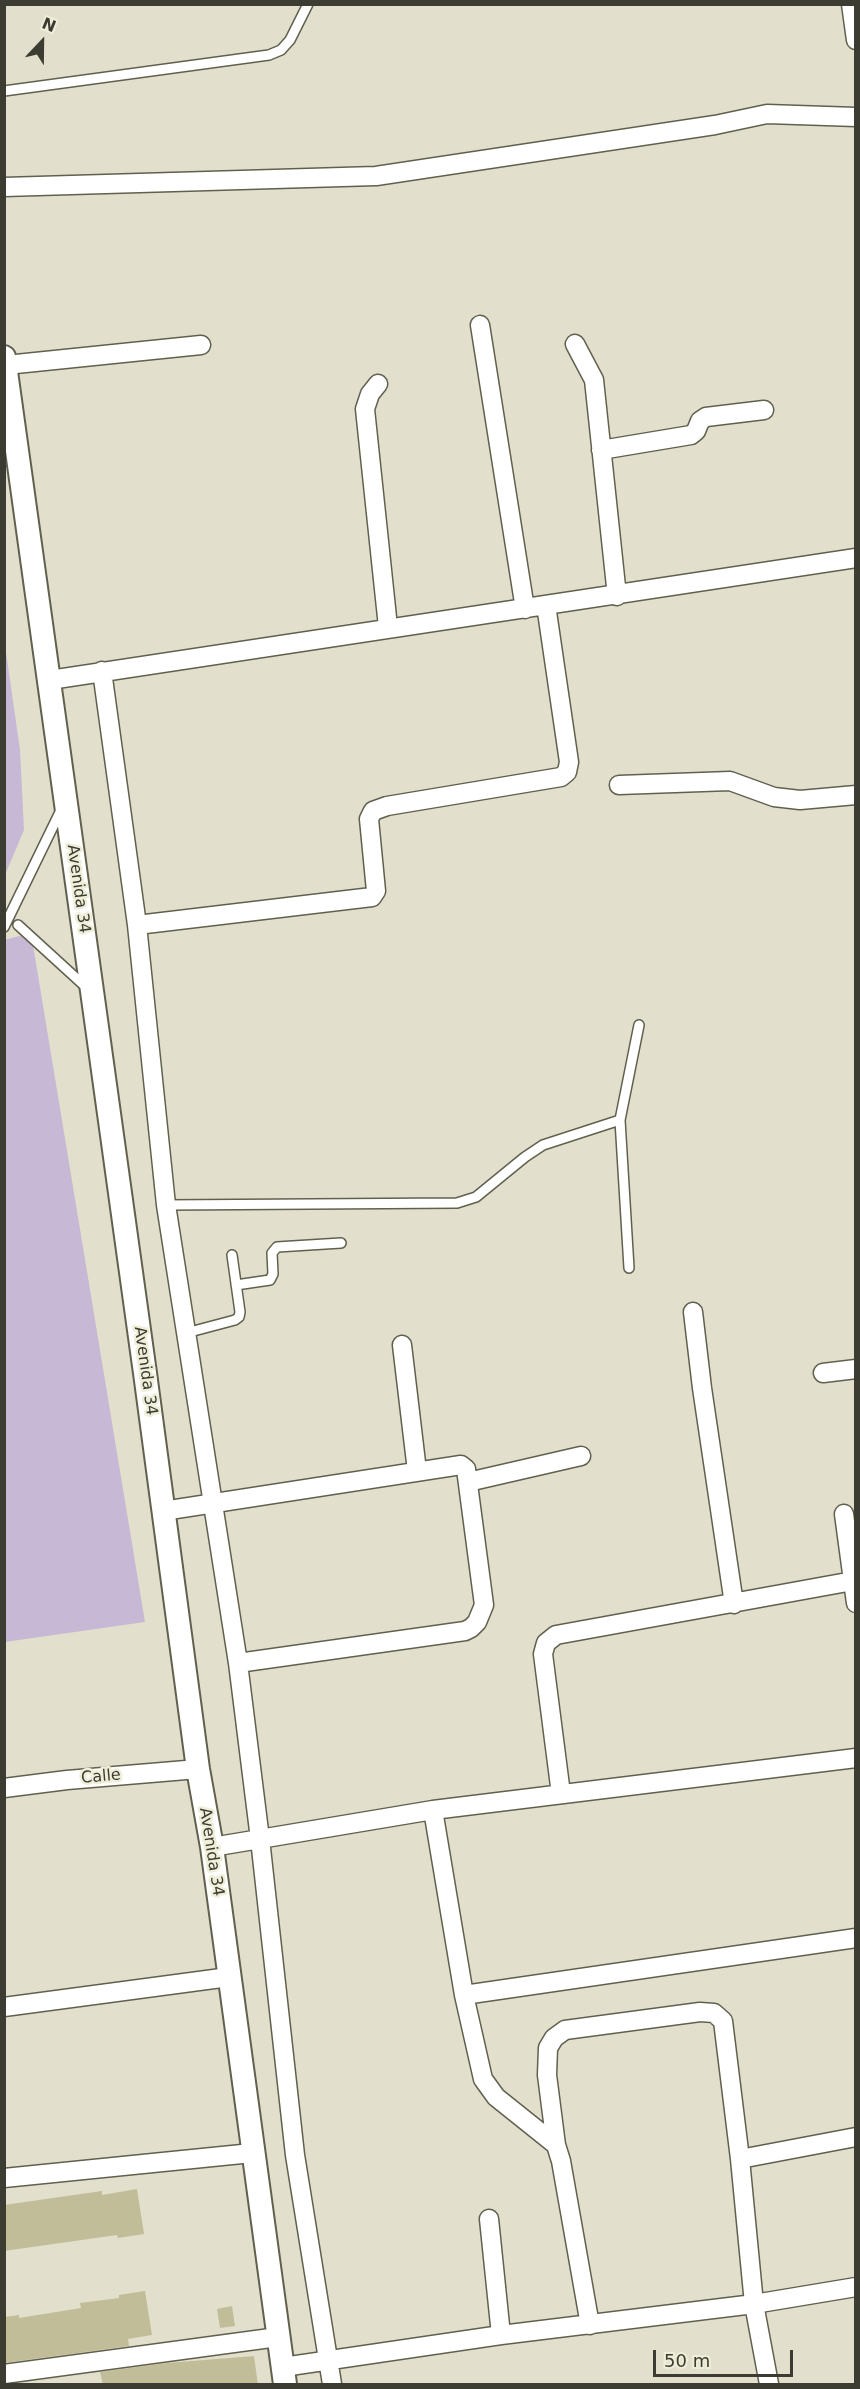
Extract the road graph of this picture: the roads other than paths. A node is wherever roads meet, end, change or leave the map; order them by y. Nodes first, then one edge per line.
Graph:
1 (309, 4) edge
2 (851, 4) edge
3 (855, 40) edge
4 (4, 91) edge
5 (855, 117) edge
6 (4, 188) edge
7 (480, 325) dead end
8 (576, 344) dead end
9 (201, 345) dead end
10 (5, 361) edge
11 (378, 384) dead end
12 (764, 410) dead end
13 (602, 450) junction
14 (855, 558) edge
15 (617, 596) junction
16 (546, 605) junction
17 (525, 609) junction
18 (388, 627) junction
19 (102, 671) junction
20 (50, 680) junction
21 (618, 785) dead end
22 (855, 795) edge
23 (66, 801) junction
24 (18, 926) dead end
25 (137, 926) junction
26 (4, 927) edge
27 (92, 992) junction
28 (639, 1025) dead end
29 (620, 1119) junction
30 (166, 1205) junction
31 (340, 1243) dead end
32 (232, 1255) dead end
33 (629, 1268) dead end
34 (236, 1285) junction
35 (693, 1312) dead end
36 (186, 1333) junction
37 (402, 1345) dead end
38 (855, 1369) edge
39 (823, 1373) dead end
40 (580, 1456) dead end
41 (417, 1471) junction
42 (468, 1482) junction
43 (213, 1502) junction
44 (163, 1511) junction
45 (844, 1514) dead end
46 (853, 1581) junction
47 (855, 1603) edge
48 (734, 1604) junction
49 (238, 1663) junction
50 (855, 1758) edge
51 (198, 1769) junction
52 (4, 1788) edge
53 (561, 1794) junction
54 (433, 1810) junction
55 (260, 1839) junction
56 (212, 1847) junction
57 (855, 1938) edge
58 (229, 1977) junction
59 (464, 1995) junction
60 (4, 2007) edge
61 (855, 2137) edge
62 (556, 2145) junction
63 (252, 2153) junction
64 (740, 2159) junction
65 (4, 2178) edge
66 (489, 2219) dead end
67 (855, 2287) edge
68 (754, 2304) junction
69 (590, 2325) junction
70 (501, 2335) junction
71 (278, 2337) junction
72 (328, 2359) junction
73 (4, 2374) edge
74 (284, 2376) edge
75 (332, 2385) edge
76 (769, 2385) edge

1 - 4 lane
2 - 3 street
5 - 6 street
7 - 17 street
8 - 13 street
9 - 10 street
10 - 20 street, Avenida 34
11 - 18 street
12 - 13 street
13 - 15 street
14 - 15 street
15 - 16 street
16 - 17 street
16 - 25 street
17 - 18 street
18 - 19 street
19 - 20 street
19 - 25 street
20 - 23 street, Avenida 34
21 - 22 street
23 - 26 lane
23 - 27 street, Avenida 34
24 - 27 lane
25 - 30 street
27 - 44 street, Avenida 34
28 - 29 lane
29 - 30 lane
29 - 33 lane
30 - 36 street
31 - 34 lane
32 - 34 lane
34 - 36 lane
35 - 48 street
36 - 43 street
37 - 41 street
38 - 39 street
40 - 42 street
41 - 42 street
41 - 43 street
42 - 49 street
43 - 44 street
43 - 49 street
44 - 51 street, Avenida 34
45 - 46 street
46 - 47 street
46 - 48 street
48 - 53 street
49 - 55 street
50 - 53 street
51 - 52 street, Calle
51 - 56 street, Avenida 34
53 - 54 street
54 - 55 street
54 - 59 street
55 - 56 street
55 - 72 street
56 - 58 street, Avenida 34
57 - 59 street
58 - 60 street
58 - 63 street, Avenida 34
59 - 62 street
61 - 64 street
62 - 64 street
62 - 69 street
63 - 65 street
63 - 71 street, Avenida 34
64 - 68 street
66 - 70 street
67 - 68 street
68 - 69 street
68 - 76 street
69 - 70 street
70 - 72 street
71 - 73 street
71 - 74 street, Avenida 34
72 - 74 street
72 - 75 street

